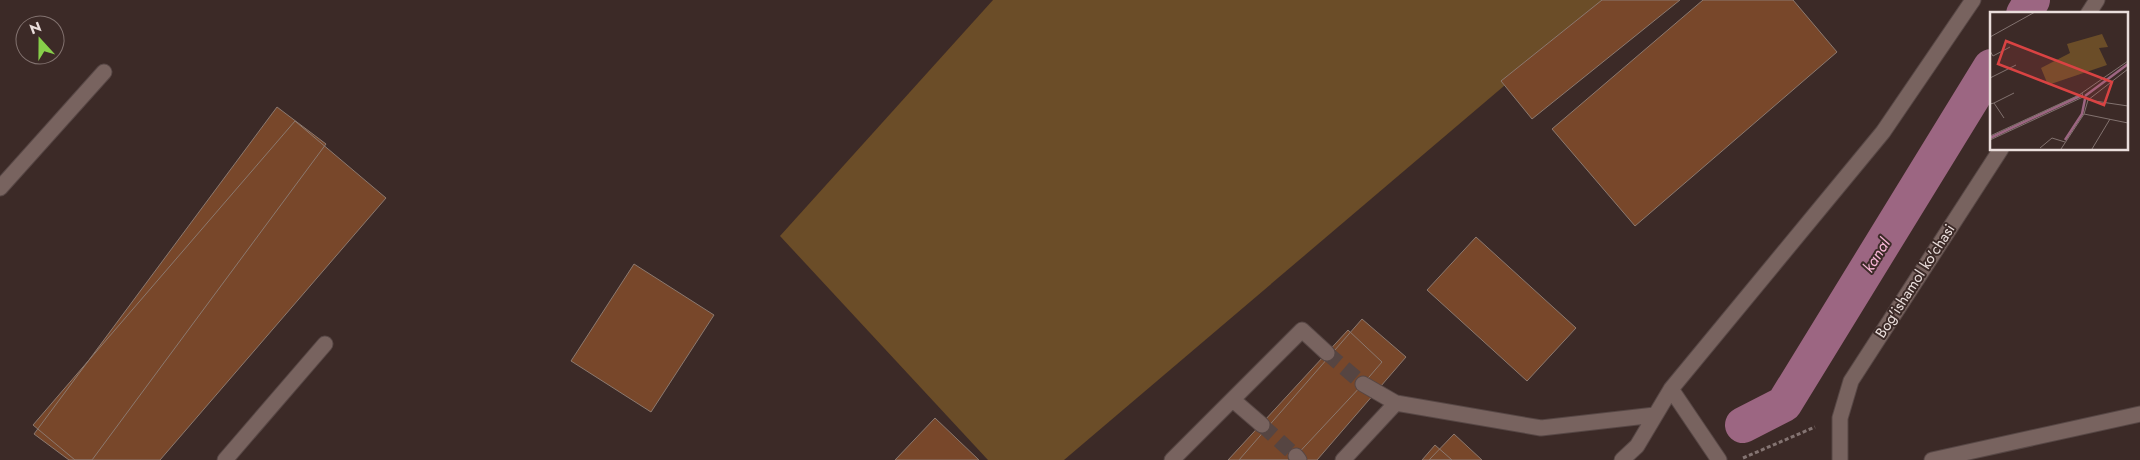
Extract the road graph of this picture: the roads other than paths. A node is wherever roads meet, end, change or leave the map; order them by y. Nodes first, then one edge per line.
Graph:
1 (1973, 0) edge
2 (2097, 0) edge
3 (2089, 12) edge
4 (104, 72) dead end
5 (2000, 150) edge
6 (0, 188) edge
7 (325, 344) dead end
8 (1327, 353) tunnel mouth
9 (1363, 384) tunnel mouth
10 (1671, 388) junction
11 (1232, 400) junction
12 (1396, 403) junction
13 (2140, 414) edge
14 (1655, 415) junction
15 (1262, 425) tunnel mouth
16 (225, 460) edge
17 (1172, 460) edge
18 (1343, 460) edge
19 (1622, 460) edge
20 (1719, 460) edge
21 (1840, 460) edge
22 (1932, 460) edge

1 - 10 street
2 - 3 street
4 - 6 street
5 - 21 street, Bog'ishamol ko'chasi
7 - 16 street
8 - 11 street
9 - 12 street
10 - 14 street
10 - 20 street
11 - 15 street
11 - 17 street
12 - 14 street
12 - 18 street
13 - 22 street
14 - 19 street

